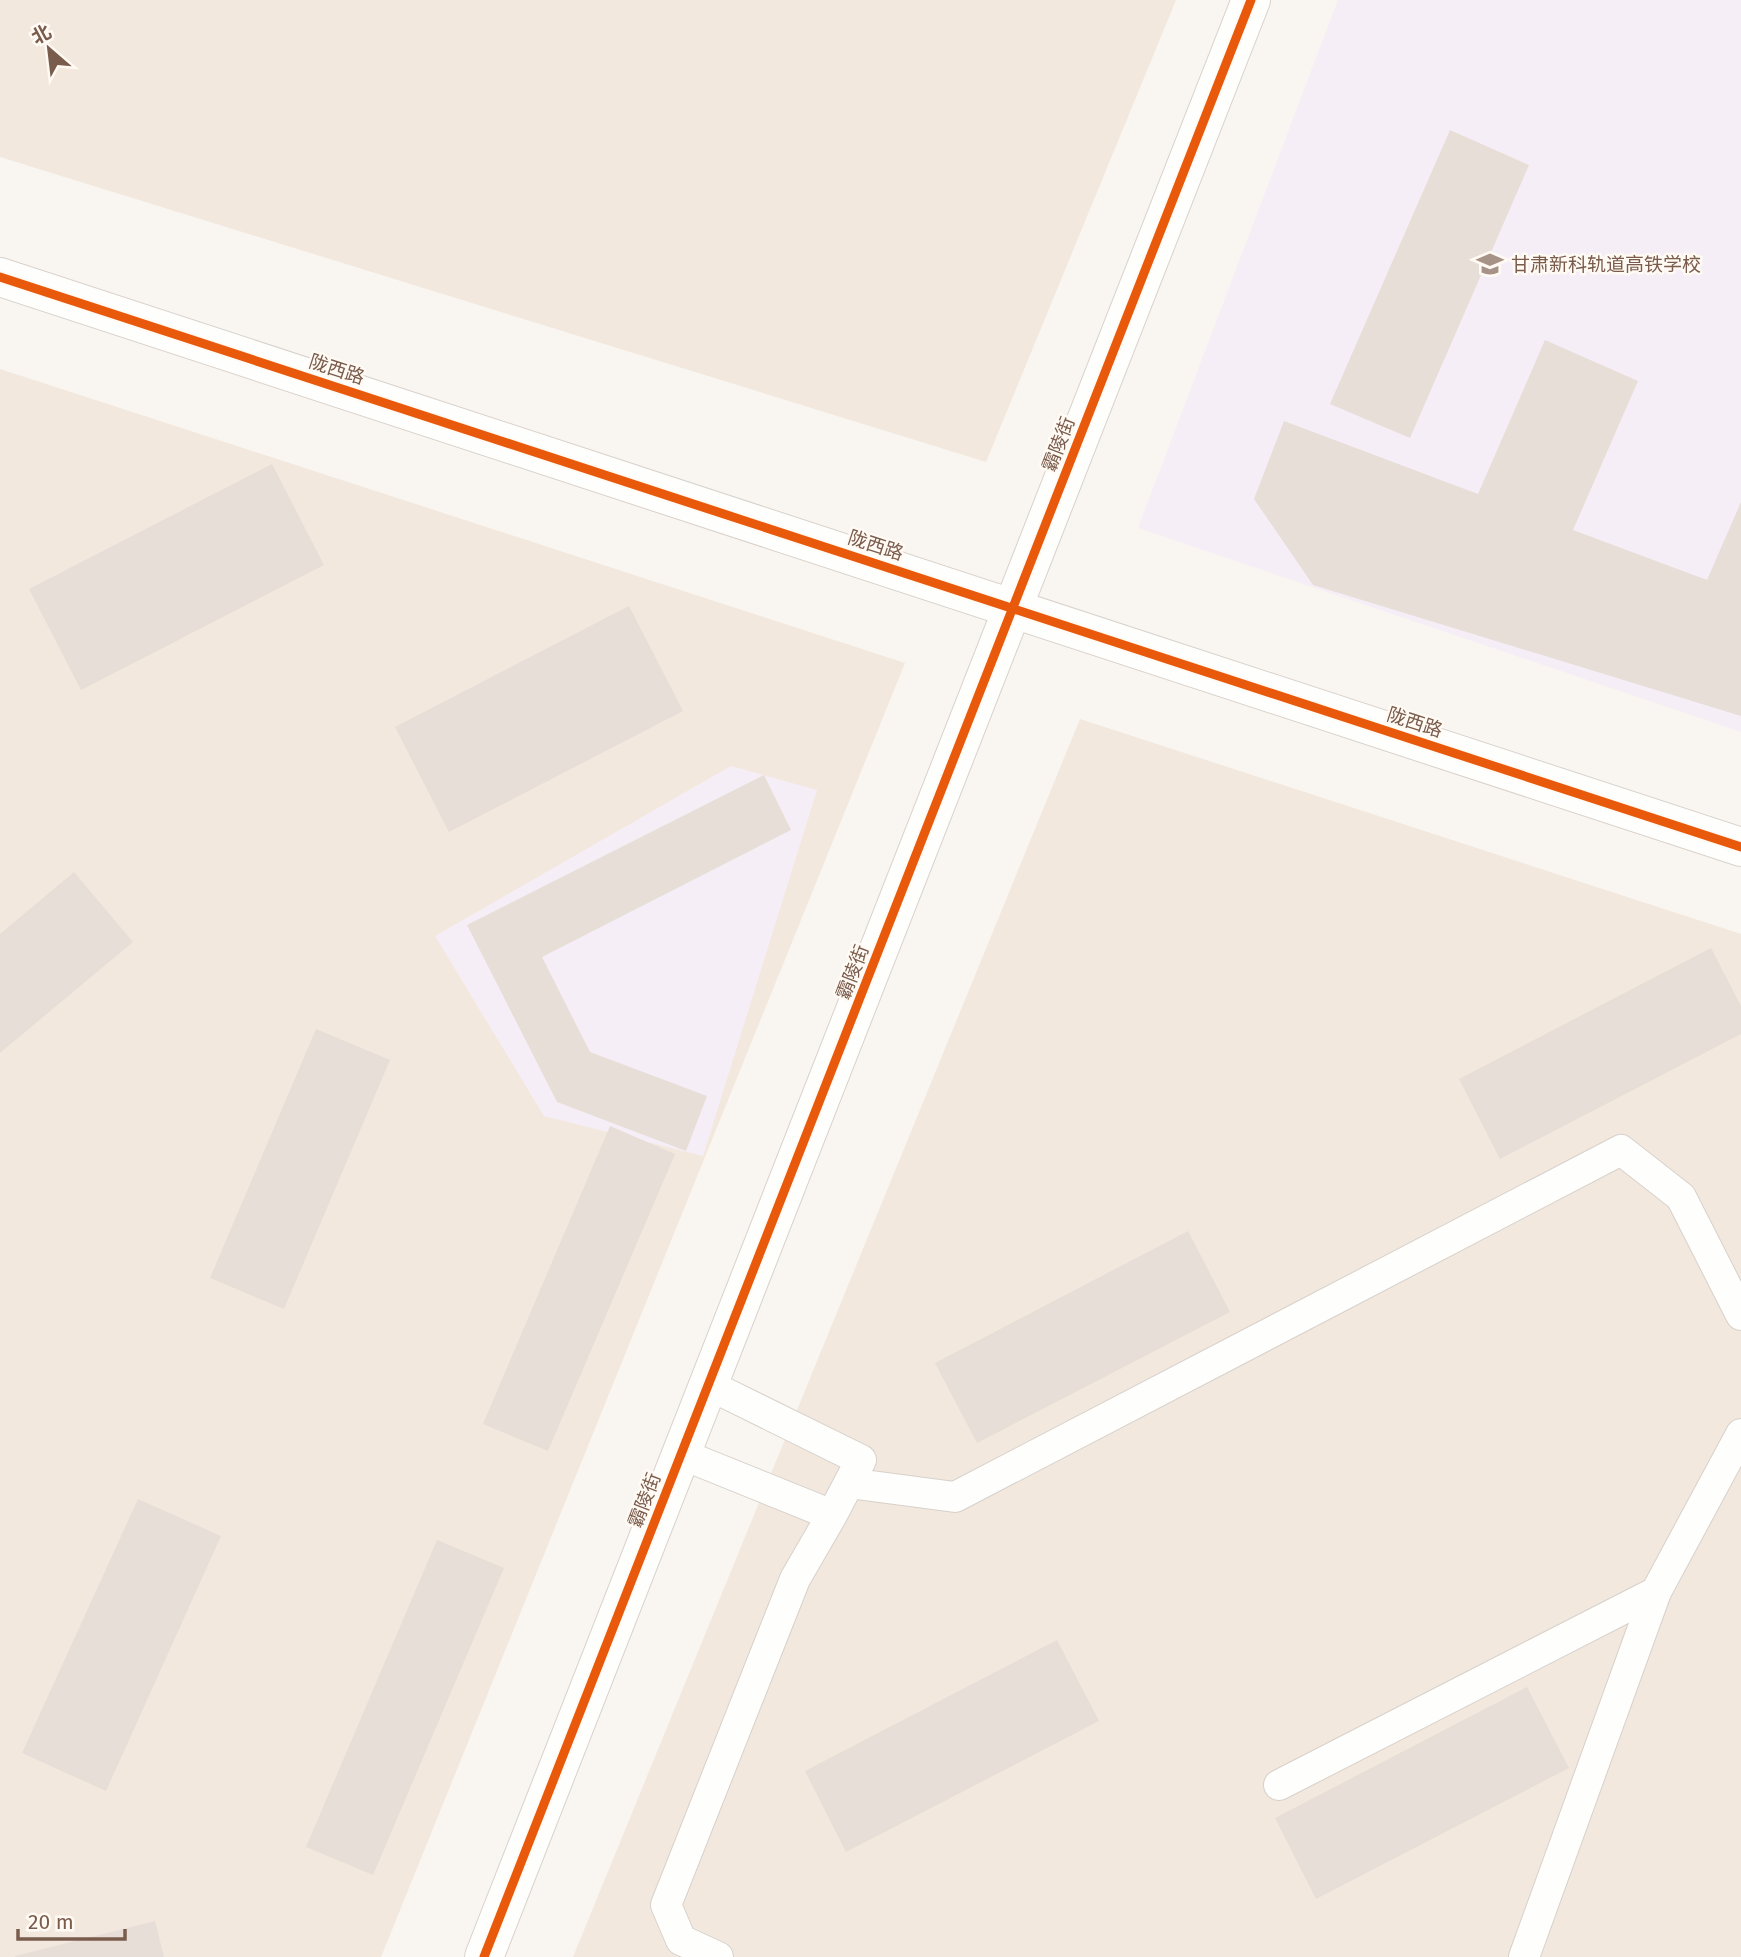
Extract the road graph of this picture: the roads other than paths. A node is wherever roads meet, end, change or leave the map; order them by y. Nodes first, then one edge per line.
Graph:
1 (1251, 0) edge
2 (0, 277) edge
3 (1013, 608) junction
4 (1741, 847) edge
5 (1741, 1315) edge
6 (709, 1385) junction
7 (1741, 1434) edge
8 (681, 1454) junction
9 (849, 1483) junction
10 (832, 1515) junction
11 (1656, 1592) junction
12 (1279, 1785) dead end
13 (484, 1957) edge
14 (718, 1957) edge
15 (1524, 1957) edge

1 - 3 street, 霸陵街
2 - 3 street, 陇西路
3 - 4 street, 陇西路
3 - 6 street, 霸陵街
5 - 9 street
6 - 8 street, 霸陵街
6 - 9 street
7 - 11 street
8 - 10 street
8 - 13 street, 霸陵街
9 - 10 street
10 - 14 street
11 - 12 street
11 - 15 street

